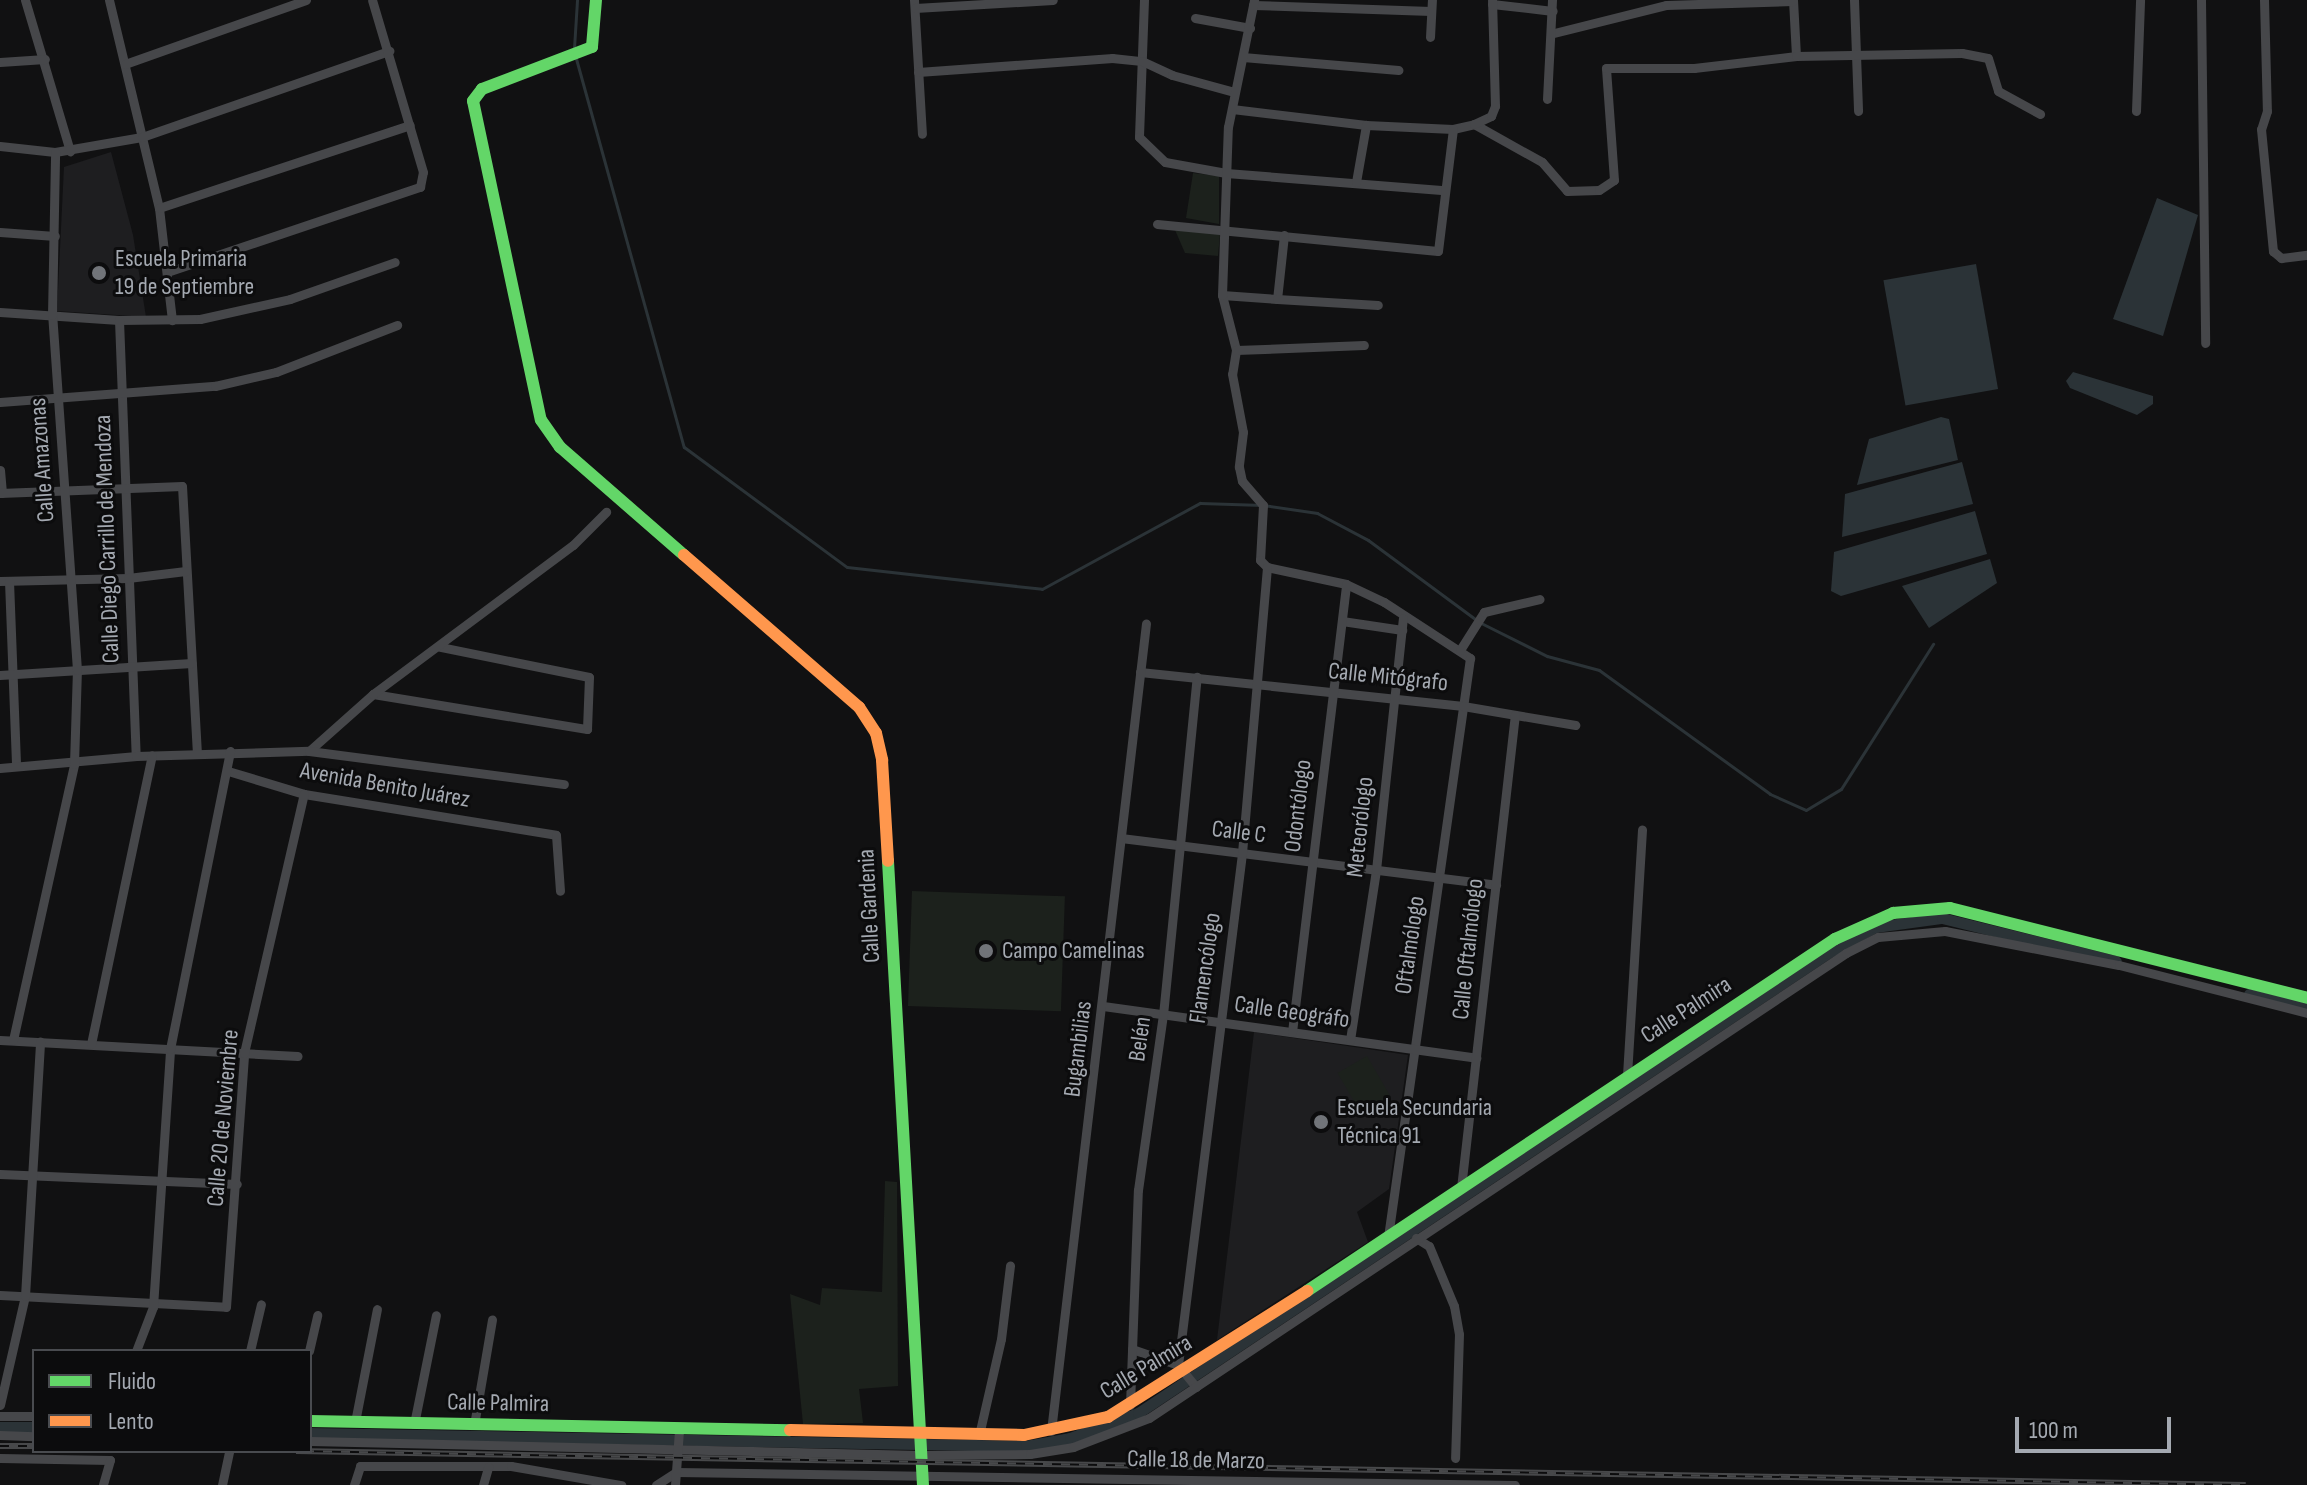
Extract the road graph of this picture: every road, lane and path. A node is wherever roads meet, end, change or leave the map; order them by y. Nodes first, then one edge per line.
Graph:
1 (25, 0) edge
2 (109, 0) edge
3 (306, 0) edge
4 (372, 0) edge
5 (596, 0) edge
6 (1053, 0) edge
7 (1144, 0) edge
8 (1793, 0) edge
9 (1854, 0) edge
10 (2140, 0) edge
11 (2201, 0) edge
12 (2264, 0) edge
13 (1492, 2) edge
14 (1254, 3) edge
15 (914, 4) edge
16 (1431, 5) edge
17 (1553, 6) edge
18 (1195, 18) dead end
19 (1250, 28) junction
20 (1554, 33) junction
21 (1430, 37) dead end
22 (389, 51) junction
23 (1856, 55) junction
24 (1796, 56) junction
25 (1243, 57) junction
26 (45, 59) junction
27 (1142, 61) junction
28 (0, 62) edge
29 (125, 64) junction
30 (1398, 70) dead end
31 (918, 72) junction
32 (1234, 92) junction
33 (1547, 99) dead end
34 (1232, 109) junction
35 (1858, 111) dead end
36 (2136, 111) dead end
37 (2040, 114) dead end
38 (1474, 124) junction
39 (410, 125) junction
40 (1366, 125) junction
41 (1453, 129) junction
42 (922, 134) dead end
43 (142, 137) junction
44 (0, 146) edge
45 (70, 151) junction
46 (55, 152) junction
47 (1226, 173) junction
48 (1356, 182) junction
49 (1444, 190) junction
50 (159, 208) junction
51 (1157, 224) dead end
52 (1224, 229) junction
53 (0, 232) edge
54 (1284, 235) junction
55 (55, 236) junction
56 (2307, 255) edge
57 (395, 262) dead end
58 (170, 271) junction
59 (1222, 295) junction
60 (1277, 299) junction
61 (1378, 305) dead end
62 (0, 312) edge
63 (52, 315) junction
64 (119, 320) junction
65 (172, 320) junction
66 (397, 325) dead end
67 (2205, 343) dead end
68 (1364, 345) dead end
69 (1236, 350) junction
70 (122, 395) junction
71 (57, 397) junction
72 (0, 402) edge
73 (0, 470) edge
74 (125, 488) junction
75 (64, 492) junction
76 (1, 493) edge
77 (606, 512) dead end
78 (1267, 567) junction
79 (186, 571) junction
80 (128, 578) junction
81 (4, 581) edge
82 (71, 581) junction
83 (1346, 584) junction
84 (1540, 599) dead end
85 (1403, 618) junction
86 (1342, 621) junction
87 (1146, 624) dead end
88 (1402, 630) junction
89 (440, 647) junction
90 (1460, 650) junction
91 (192, 663) junction
92 (132, 667) junction
93 (77, 670) junction
94 (1140, 672) junction
95 (14, 674) junction
96 (0, 675) edge
97 (1197, 677) junction
98 (1260, 684) junction
99 (1332, 691) junction
100 (373, 694) junction
101 (1394, 698) junction
102 (1463, 706) junction
103 (1515, 715) junction
104 (1575, 725) dead end
105 (230, 751) junction
106 (309, 751) junction
107 (197, 753) junction
108 (152, 755) junction
109 (136, 756) junction
110 (74, 764) junction
111 (16, 766) junction
112 (0, 768) edge
113 (228, 771) junction
114 (564, 784) dead end
115 (304, 794) junction
116 (1642, 829) dead end
117 (1121, 838) junction
118 (1180, 845) junction
119 (1242, 853) junction
120 (1312, 862) junction
121 (1376, 870) junction
122 (1439, 878) junction
123 (1496, 885) junction
124 (560, 891) dead end
125 (2307, 998) edge
126 (1103, 1006) junction
127 (2307, 1013) edge
128 (1163, 1015) junction
129 (1217, 1022) junction
130 (1292, 1032) junction
131 (0, 1040) edge
132 (13, 1040) junction
133 (1350, 1040) junction
134 (40, 1041) junction
135 (91, 1044) junction
136 (170, 1049) junction
137 (1416, 1050) junction
138 (244, 1053) junction
139 (298, 1056) dead end
140 (1476, 1058) junction
141 (1627, 1075) junction
142 (0, 1174) edge
143 (33, 1175) junction
144 (162, 1180) junction
145 (237, 1184) junction
146 (1461, 1188) junction
147 (1388, 1237) junction
148 (1416, 1238) junction
149 (1010, 1266) dead end
150 (1349, 1274) junction
151 (0, 1295) edge
152 (25, 1296) junction
153 (261, 1304) dead end
154 (153, 1307) junction
155 (377, 1309) dead end
156 (317, 1315) dead end
157 (436, 1315) dead end
158 (492, 1320) dead end
159 (137, 1349) edge
160 (250, 1349) edge
161 (309, 1349) edge
162 (1132, 1349) junction
163 (1187, 1377) junction
164 (0, 1405) edge
165 (1129, 1408) junction
166 (0, 1416) edge
167 (32, 1416) edge
168 (312, 1421) edge
169 (355, 1423) junction
170 (414, 1424) junction
171 (483, 1425) junction
172 (680, 1430) junction
173 (1051, 1431) junction
174 (0, 1435) edge
175 (921, 1435) junction
176 (979, 1435) junction
177 (32, 1436) edge
178 (312, 1441) edge
179 (352, 1441) junction
180 (484, 1443) junction
181 (677, 1447) junction
182 (229, 1453) edge
183 (920, 1454) junction
184 (0, 1458) edge
185 (1455, 1458) dead end
186 (488, 1467) junction
187 (554, 1472) junction
188 (676, 1472) junction
189 (793, 1480) edge
190 (887, 1480) edge
191 (923, 1480) edge
192 (973, 1481) edge
193 (103, 1485) edge
194 (222, 1485) edge
195 (354, 1485) edge
196 (483, 1485) edge
197 (553, 1485) edge
198 (621, 1485) edge
199 (656, 1485) edge
200 (675, 1485) edge
201 (1515, 1485) edge

1 - 26 street
2 - 29 street
3 - 29 street
4 - 22 street
5 - 175 street, Calle Gardenia
6 - 15 street
7 - 27 street
8 - 20 street
8 - 24 street
9 - 23 street
10 - 36 street
11 - 67 street
12 - 56 street
13 - 17 street
13 - 38 street
14 - 16 street
14 - 19 street, Flamencólogo
15 - 31 street
16 - 21 street
17 - 20 street
18 - 19 street
19 - 25 street, Flamencólogo
20 - 33 street
22 - 39 street
22 - 43 street
23 - 24 street
23 - 35 street
23 - 37 street
24 - 38 street
25 - 30 street
25 - 32 street, Flamencólogo
26 - 28 street
26 - 45 street
27 - 31 street
27 - 32 street
27 - 47 street
29 - 43 street
31 - 42 street
32 - 34 street, Flamencólogo
34 - 40 street
34 - 47 street, Flamencólogo
38 - 41 street
39 - 50 street
39 - 58 street
40 - 41 street
40 - 48 street
41 - 49 street
43 - 45 street
43 - 50 street
44 - 46 street
45 - 46 street
46 - 55 street, Calle Amazonas
47 - 48 street
47 - 52 street, Flamencólogo
48 - 49 street
49 - 54 street
50 - 58 street
51 - 52 street
52 - 54 street
52 - 59 street, Flamencólogo
53 - 55 street
54 - 60 street
55 - 63 street, Calle Amazonas
57 - 65 street
58 - 65 street
59 - 60 street
59 - 69 street, Flamencólogo
60 - 61 street
62 - 63 street
63 - 64 street
63 - 71 street, Calle Amazonas
64 - 65 street
64 - 70 street, Calle Diego Carrillo de Mendoza
66 - 70 street
68 - 69 street
69 - 78 street, Flamencólogo
70 - 71 street
70 - 74 street, Calle Diego Carrillo de Mendoza
71 - 72 street
71 - 75 street, Calle Amazonas
73 - 76 street
74 - 75 street
74 - 79 street
74 - 80 street, Calle Diego Carrillo de Mendoza
75 - 76 street
75 - 82 street, Calle Amazonas
77 - 89 street
78 - 83 street
78 - 98 street, Flamencólogo
79 - 80 street
79 - 91 street
80 - 82 street
80 - 92 street, Calle Diego Carrillo de Mendoza
81 - 82 street
81 - 95 street
82 - 93 street, Calle Amazonas
83 - 85 street
83 - 86 street, Odontólogo
84 - 90 street
85 - 88 street, Meteorólogo
85 - 90 street
86 - 88 street
86 - 99 street, Odontólogo
87 - 94 street, Bugambilias
88 - 101 street, Meteorólogo
89 - 100 street
89 - 100 street
90 - 102 street, Oftalmólogo
91 - 92 street
91 - 107 street
92 - 93 street
92 - 109 street, Calle Diego Carrillo de Mendoza
93 - 95 street
93 - 110 street, Calle Amazonas
94 - 97 street, Calle Mitógrafo
94 - 117 street, Bugambilias
95 - 96 street
95 - 111 street
97 - 98 street, Calle Mitógrafo
97 - 118 street, Belén
98 - 99 street, Calle Mitógrafo
98 - 119 street, Flamencólogo
99 - 101 street, Calle Mitógrafo
99 - 120 street, Odontólogo
100 - 106 street
101 - 102 street, Calle Mitógrafo
101 - 121 street, Meteorólogo
102 - 103 street, Calle Mitógrafo
102 - 122 street, Oftalmólogo
103 - 104 street, Calle Mitógrafo
103 - 123 street, Calle Oftalmólogo
105 - 106 street, Avenida Benito Juárez
105 - 107 street, Avenida Benito Juárez
105 - 113 street
106 - 114 street, Avenida Benito Juárez
107 - 108 street, Avenida Benito Juárez
108 - 109 street, Avenida Benito Juárez
108 - 135 street
109 - 110 street, Avenida Benito Juárez
110 - 111 street, Avenida Benito Juárez
110 - 132 street, Calle Amazonas
111 - 112 street, Avenida Benito Juárez
113 - 115 street, Avenida Benito Juárez
113 - 136 street
115 - 124 street, Avenida Benito Juárez
115 - 138 street, Calle 20 de Noviembre
116 - 141 street
117 - 118 street, Calle C
117 - 126 street, Bugambilias
118 - 119 street, Calle C
118 - 128 street, Belén
119 - 120 street, Calle C
119 - 129 street, Flamencólogo
120 - 121 street, Calle C
120 - 130 street, Odontólogo
121 - 122 street, Calle C
121 - 133 street, Meteorólogo
122 - 123 street, Calle C
122 - 137 street, Oftalmólogo
123 - 140 street, Calle Oftalmólogo
125 - 141 street, Calle Palmira
126 - 128 street, Calle Geográfo
126 - 173 street, Bugambilias
127 - 148 street
128 - 129 street, Calle Geográfo
128 - 162 street, Belén
129 - 130 street, Calle Geográfo
129 - 163 street, Flamencólogo
130 - 133 street, Calle Geográfo
131 - 132 street
132 - 134 street
133 - 137 street, Calle Geográfo
134 - 135 street
134 - 143 street
135 - 136 street
136 - 138 street
136 - 144 street
137 - 140 street, Calle Geográfo
137 - 147 street, Oftalmólogo
138 - 139 street
138 - 145 street, Calle 20 de Noviembre
140 - 146 street, Calle Oftalmólogo
141 - 146 street, Calle Palmira
142 - 143 street
143 - 144 street
143 - 152 street
144 - 145 street
144 - 154 street
145 - 154 street, Calle 20 de Noviembre
146 - 147 street, Calle Palmira
147 - 150 street, Calle Palmira
148 - 150 street
148 - 185 street
149 - 176 street
150 - 163 street, Calle Palmira
150 - 163 street
151 - 152 street
152 - 154 street
152 - 164 street
153 - 160 street
154 - 159 street
155 - 169 street
156 - 161 street
157 - 170 street
158 - 171 street
162 - 163 street
162 - 165 street, Belén
163 - 165 street, Calle Palmira
163 - 183 street
165 - 173 street, Calle Palmira
166 - 167 street
168 - 169 street, Calle Palmira
169 - 170 street, Calle Palmira
169 - 179 street
170 - 171 street, Calle Palmira
171 - 172 street, Calle Palmira
171 - 180 street
172 - 175 street, Calle Palmira
172 - 181 street
173 - 176 street, Calle Palmira
174 - 177 street
175 - 176 street, Calle Palmira
175 - 183 street, Calle Gardenia
178 - 179 street
179 - 180 street
180 - 181 street
181 - 183 street
181 - 188 street
182 - 194 street
183 - 191 street, Calle Gardenia
184 - 193 street
186 - 187 street
186 - 195 street
186 - 196 street
187 - 197 street
187 - 198 street
188 - 189 street, Calle 18 de Marzo
188 - 199 street
188 - 200 street
189 - 190 street, Calle 18 de Marzo
190 - 191 street, Calle 18 de Marzo
191 - 192 street, Calle 18 de Marzo
192 - 201 street, Calle 18 de Marzo

